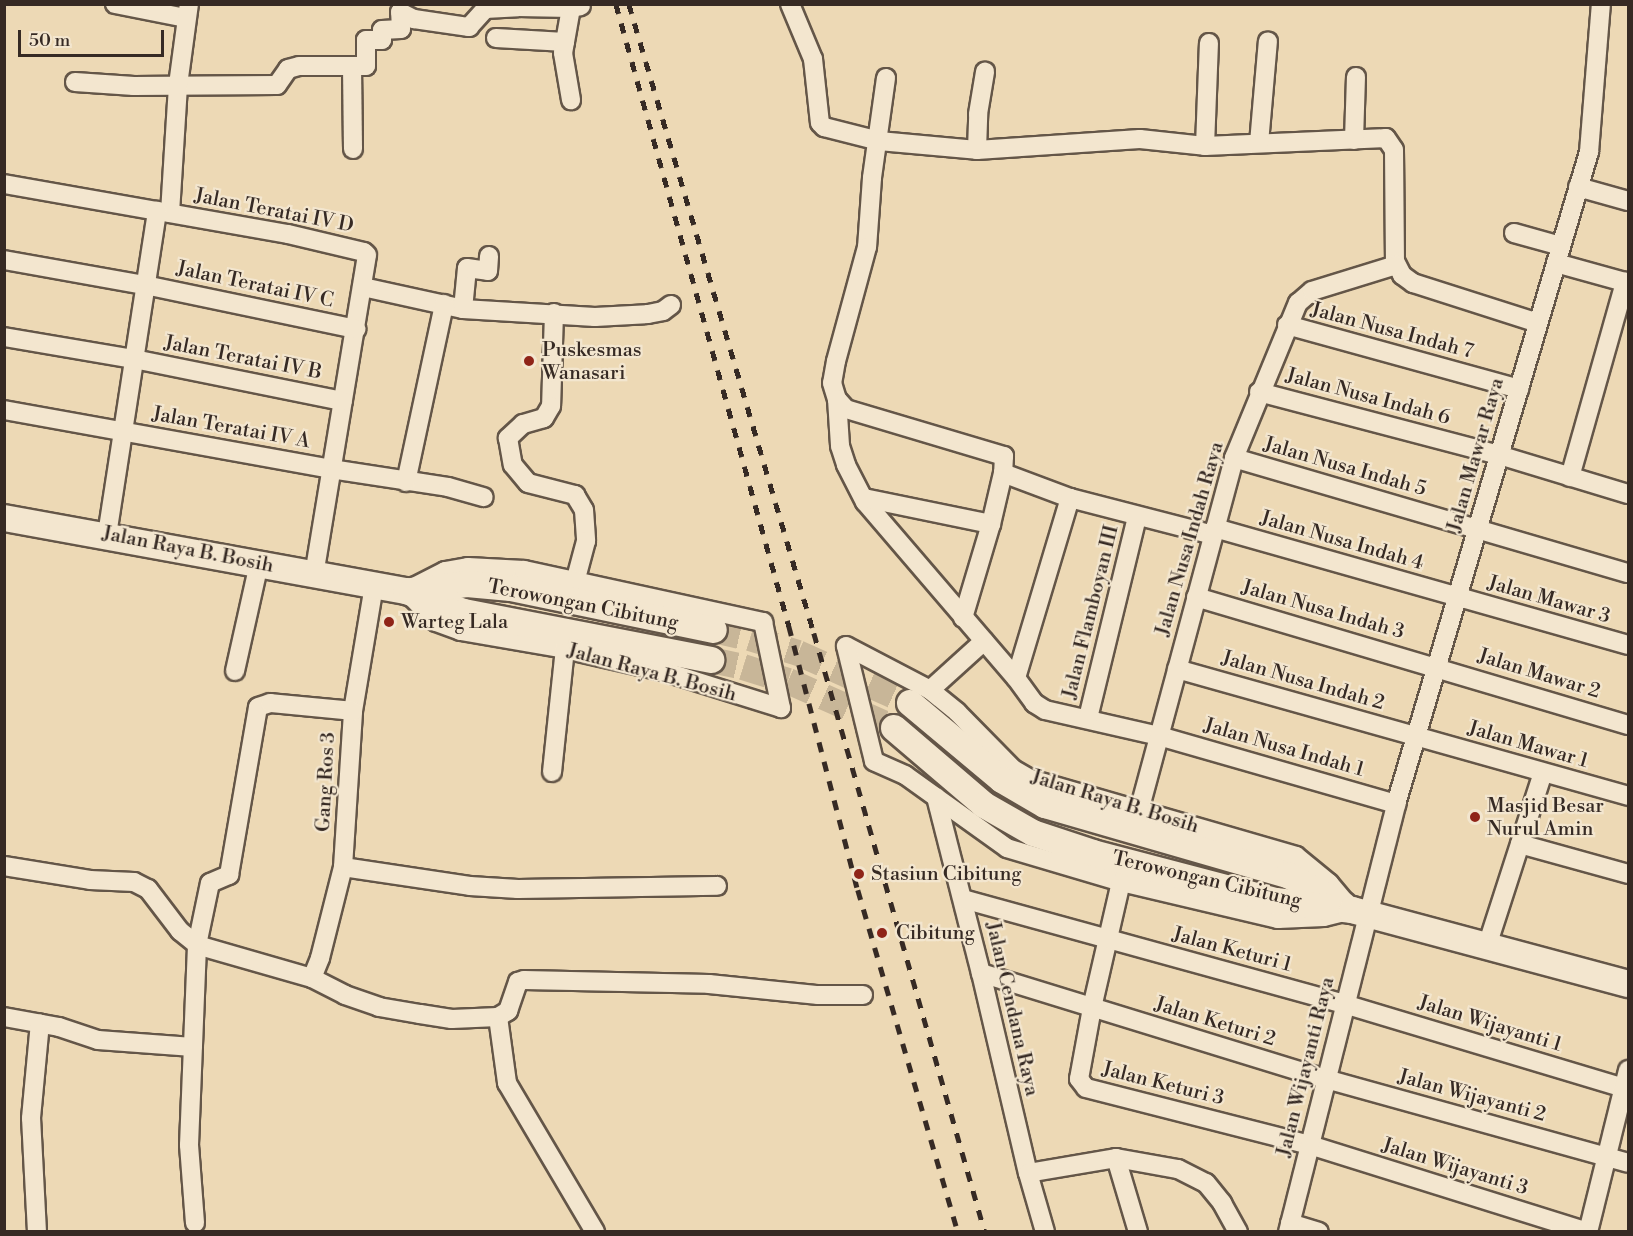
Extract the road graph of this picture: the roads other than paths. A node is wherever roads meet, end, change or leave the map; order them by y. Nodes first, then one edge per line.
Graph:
1 (115, 4) edge
2 (790, 4) edge
3 (1601, 4) edge
4 (577, 7) edge
5 (187, 11) edge
6 (496, 38) dead end
7 (565, 42) junction
8 (1268, 42) dead end
9 (1209, 43) dead end
10 (352, 66) junction
11 (985, 72) dead end
12 (1356, 77) dead end
13 (886, 78) dead end
14 (75, 82) dead end
15 (178, 86) junction
16 (571, 100) dead end
17 (1354, 140) junction
18 (879, 141) junction
19 (1259, 143) junction
20 (1205, 146) junction
21 (353, 149) dead end
22 (977, 150) junction
23 (4, 184) edge
24 (1578, 187) junction
25 (1629, 201) edge
26 (164, 212) junction
27 (1514, 232) dead end
28 (1558, 254) junction
29 (489, 256) dead end
30 (4, 260) edge
31 (1399, 270) junction
32 (1627, 283) edge
33 (145, 285) junction
34 (363, 287) junction
35 (444, 304) junction
36 (671, 305) dead end
37 (462, 309) junction
38 (554, 313) junction
39 (1538, 323) junction
40 (1287, 325) junction
41 (356, 329) junction
42 (4, 337) edge
43 (134, 359) junction
44 (1519, 389) junction
45 (1259, 392) junction
46 (837, 399) junction
47 (343, 401) junction
48 (4, 410) edge
49 (123, 431) junction
50 (1499, 456) junction
51 (1234, 458) junction
52 (1004, 464) junction
53 (331, 469) junction
54 (1570, 477) junction
55 (406, 482) junction
56 (1629, 494) edge
57 (484, 496) dead end
58 (864, 498) junction
59 (1070, 498) junction
60 (1137, 517) junction
61 (4, 518) edge
62 (991, 524) junction
63 (1478, 528) junction
64 (1214, 532) junction
65 (107, 535) junction
66 (259, 564) junction
67 (1629, 573) edge
68 (314, 574) junction
69 (575, 582) junction
70 (374, 585) junction
71 (406, 591) junction
72 (1196, 597) junction
73 (1457, 597) junction
74 (963, 618) junction
75 (714, 630) tunnel mouth
76 (984, 641) junction
77 (1629, 645) edge
78 (564, 649) junction
79 (711, 660) tunnel mouth
80 (1437, 667) junction
81 (1177, 669) junction
82 (235, 671) dead end
83 (1016, 678) junction
84 (920, 697) junction
85 (353, 711) junction
86 (1088, 718) junction
87 (1629, 725) edge
88 (894, 728) tunnel mouth
89 (1158, 736) junction
90 (1416, 737) junction
91 (552, 772) dead end
92 (1543, 773) junction
93 (936, 796) junction
94 (1629, 796) edge
95 (1396, 804) junction
96 (1139, 811) junction
97 (1520, 844) junction
98 (4, 866) edge
99 (343, 867) junction
100 (1629, 874) edge
101 (1121, 882) junction
102 (717, 886) dead end
103 (963, 899) junction
104 (1360, 912) junction
105 (1108, 939) junction
106 (197, 945) junction
107 (1487, 946) junction
108 (981, 973) junction
109 (312, 978) junction
110 (1629, 984) edge
111 (863, 995) dead end
112 (1344, 1004) junction
113 (1092, 1008) junction
114 (4, 1017) edge
115 (498, 1017) junction
116 (40, 1023) junction
117 (193, 1047) junction
118 (1326, 1079) junction
119 (1627, 1082) edge
120 (1310, 1145) junction
121 (1606, 1157) junction
122 (1116, 1158) junction
123 (1629, 1163) edge
124 (1028, 1173) junction
125 (195, 1224) dead end
126 (1289, 1227) edge
127 (38, 1232) edge
128 (595, 1232) edge
129 (1045, 1232) edge
130 (1138, 1232) edge
131 (1238, 1232) edge
132 (1319, 1232) edge
133 (1588, 1232) edge

1 - 5 street
2 - 18 street
3 - 24 street, Jalan Mawar Raya
4 - 7 street
4 - 10 street
5 - 15 street
6 - 7 street
7 - 16 street
8 - 19 street
9 - 20 street
10 - 15 street
10 - 21 street
11 - 22 street
12 - 17 street
13 - 18 street, Jalan Nusa Indah 1
14 - 15 street
15 - 26 street
17 - 19 street
17 - 31 street
18 - 22 street
18 - 46 street, Jalan Nusa Indah 1
19 - 20 street
20 - 22 street
23 - 26 street, Jalan Teratai IV D
24 - 25 street
24 - 28 street, Jalan Mawar Raya
26 - 33 street
26 - 34 street, Jalan Teratai IV D
27 - 28 street
28 - 32 street
28 - 39 street, Jalan Mawar Raya
29 - 37 street
30 - 33 street, Jalan Teratai IV C
31 - 39 street
31 - 40 street, Jalan Nusa Indah Raya
32 - 54 street
33 - 41 street, Jalan Teratai IV C
33 - 43 street
34 - 35 street
34 - 41 street
35 - 37 street
35 - 55 street
36 - 38 street
37 - 38 street
38 - 69 street
39 - 44 street, Jalan Mawar Raya
40 - 44 street, Jalan Nusa Indah 7
40 - 45 street, Jalan Nusa Indah Raya
41 - 47 street
42 - 43 street, Jalan Teratai IV B
43 - 47 street, Jalan Teratai IV B
43 - 49 street
44 - 50 street, Jalan Mawar Raya
45 - 50 street, Jalan Nusa Indah 6
45 - 51 street, Jalan Nusa Indah Raya
46 - 52 street, Jalan Nusa Indah 4
46 - 58 street, Jalan Nusa Indah 1
47 - 53 street
48 - 49 street, Jalan Teratai IV A
49 - 53 street, Jalan Teratai IV A
49 - 65 street
50 - 54 street, Jalan Nusa Indah 6
50 - 63 street, Jalan Mawar Raya
51 - 63 street, Jalan Nusa Indah 5
51 - 64 street, Jalan Nusa Indah Raya
52 - 59 street, Jalan Nusa Indah 4
52 - 62 street
53 - 55 street, Jalan Teratai IV A
53 - 68 street
54 - 56 street, Jalan Nusa Indah 6
55 - 57 street, Jalan Teratai IV A
58 - 62 street
58 - 74 street, Jalan Nusa Indah 1
59 - 60 street, Jalan Nusa Indah 4
59 - 83 street
60 - 64 street, Jalan Nusa Indah 4
60 - 86 street, Jalan Flamboyan III
61 - 65 main road, Jalan Raya B. Bosih
62 - 74 street
63 - 67 street, Jalan Nusa Indah 5
63 - 73 street, Jalan Mawar Raya
64 - 72 street, Jalan Nusa Indah Raya
64 - 73 street, Jalan Nusa Indah 4
65 - 66 main road, Jalan Raya B. Bosih
66 - 68 main road, Jalan Raya B. Bosih
66 - 82 street
68 - 70 main road, Jalan Raya B. Bosih
69 - 71 street, Jalan Raya B. Bosih
69 - 78 street, Jalan Raya B. Bosih
70 - 71 main road, Jalan Raya B. Bosih
70 - 85 street, Gang Ros 3
71 - 75 main road, Terowongan Cibitung
71 - 78 street, Jalan Raya B. Bosih
71 - 79 main road, Terowongan Cibitung
72 - 80 street, Jalan Nusa Indah 3
72 - 81 street, Jalan Nusa Indah Raya
73 - 77 street, Jalan Mawar 3
73 - 80 street, Jalan Mawar Raya
74 - 76 street, Jalan Nusa Indah 1
76 - 83 street, Jalan Nusa Indah 1
76 - 84 street
78 - 91 street
80 - 87 street, Jalan Mawar 2
80 - 90 street, Jalan Mawar Raya
81 - 89 street, Jalan Nusa Indah Raya
81 - 90 street, Jalan Nusa Indah 2
83 - 86 street, Jalan Nusa Indah 1
84 - 93 street, Jalan Raya B. Bosih
84 - 96 street, Jalan Raya B. Bosih
84 - 104 main road, Terowongan Cibitung
85 - 99 street, Gang Ros 3
85 - 106 street
86 - 89 street, Jalan Nusa Indah 1
88 - 104 main road, Terowongan Cibitung
89 - 95 street, Jalan Nusa Indah 1
89 - 96 street, Jalan Nusa Indah Raya
90 - 92 street, Jalan Mawar 1
90 - 95 street, Jalan Mawar Raya
92 - 94 street, Jalan Mawar 1
92 - 97 street
93 - 101 street, Jalan Raya B. Bosih
93 - 103 street, Jalan Cendana Raya
95 - 104 street, Jalan Mawar Raya
96 - 104 street, Jalan Raya B. Bosih
97 - 100 street
97 - 107 street
98 - 106 street
99 - 102 street
99 - 109 street, Gang Ros 3
101 - 104 street, Jalan Raya B. Bosih
101 - 105 street, Jalan Keturi 3
103 - 105 street, Jalan Keturi 1
103 - 108 street, Jalan Cendana Raya
104 - 107 main road
104 - 112 street, Jalan Wijayanti Raya
105 - 112 street, Jalan Keturi 1
105 - 113 street, Jalan Keturi 3
106 - 109 street
106 - 117 street
107 - 110 main road
108 - 113 street, Jalan Keturi 2
108 - 124 street, Jalan Cendana Raya
109 - 115 street
111 - 115 street
112 - 118 street, Jalan Wijayanti Raya
112 - 119 street, Jalan Wijayanti 1
113 - 118 street, Jalan Keturi 2
113 - 120 street, Jalan Keturi 3
114 - 116 street
115 - 128 street
116 - 117 street
116 - 127 street
117 - 125 street
118 - 120 street, Jalan Wijayanti Raya
118 - 121 street, Jalan Wijayanti 2
119 - 121 street
120 - 126 street, Jalan Wijayanti Raya
120 - 133 street, Jalan Wijayanti 3
121 - 123 street, Jalan Wijayanti 2
121 - 133 street
122 - 124 street
122 - 130 street
122 - 131 street
124 - 129 street, Jalan Cendana Raya
126 - 132 street

